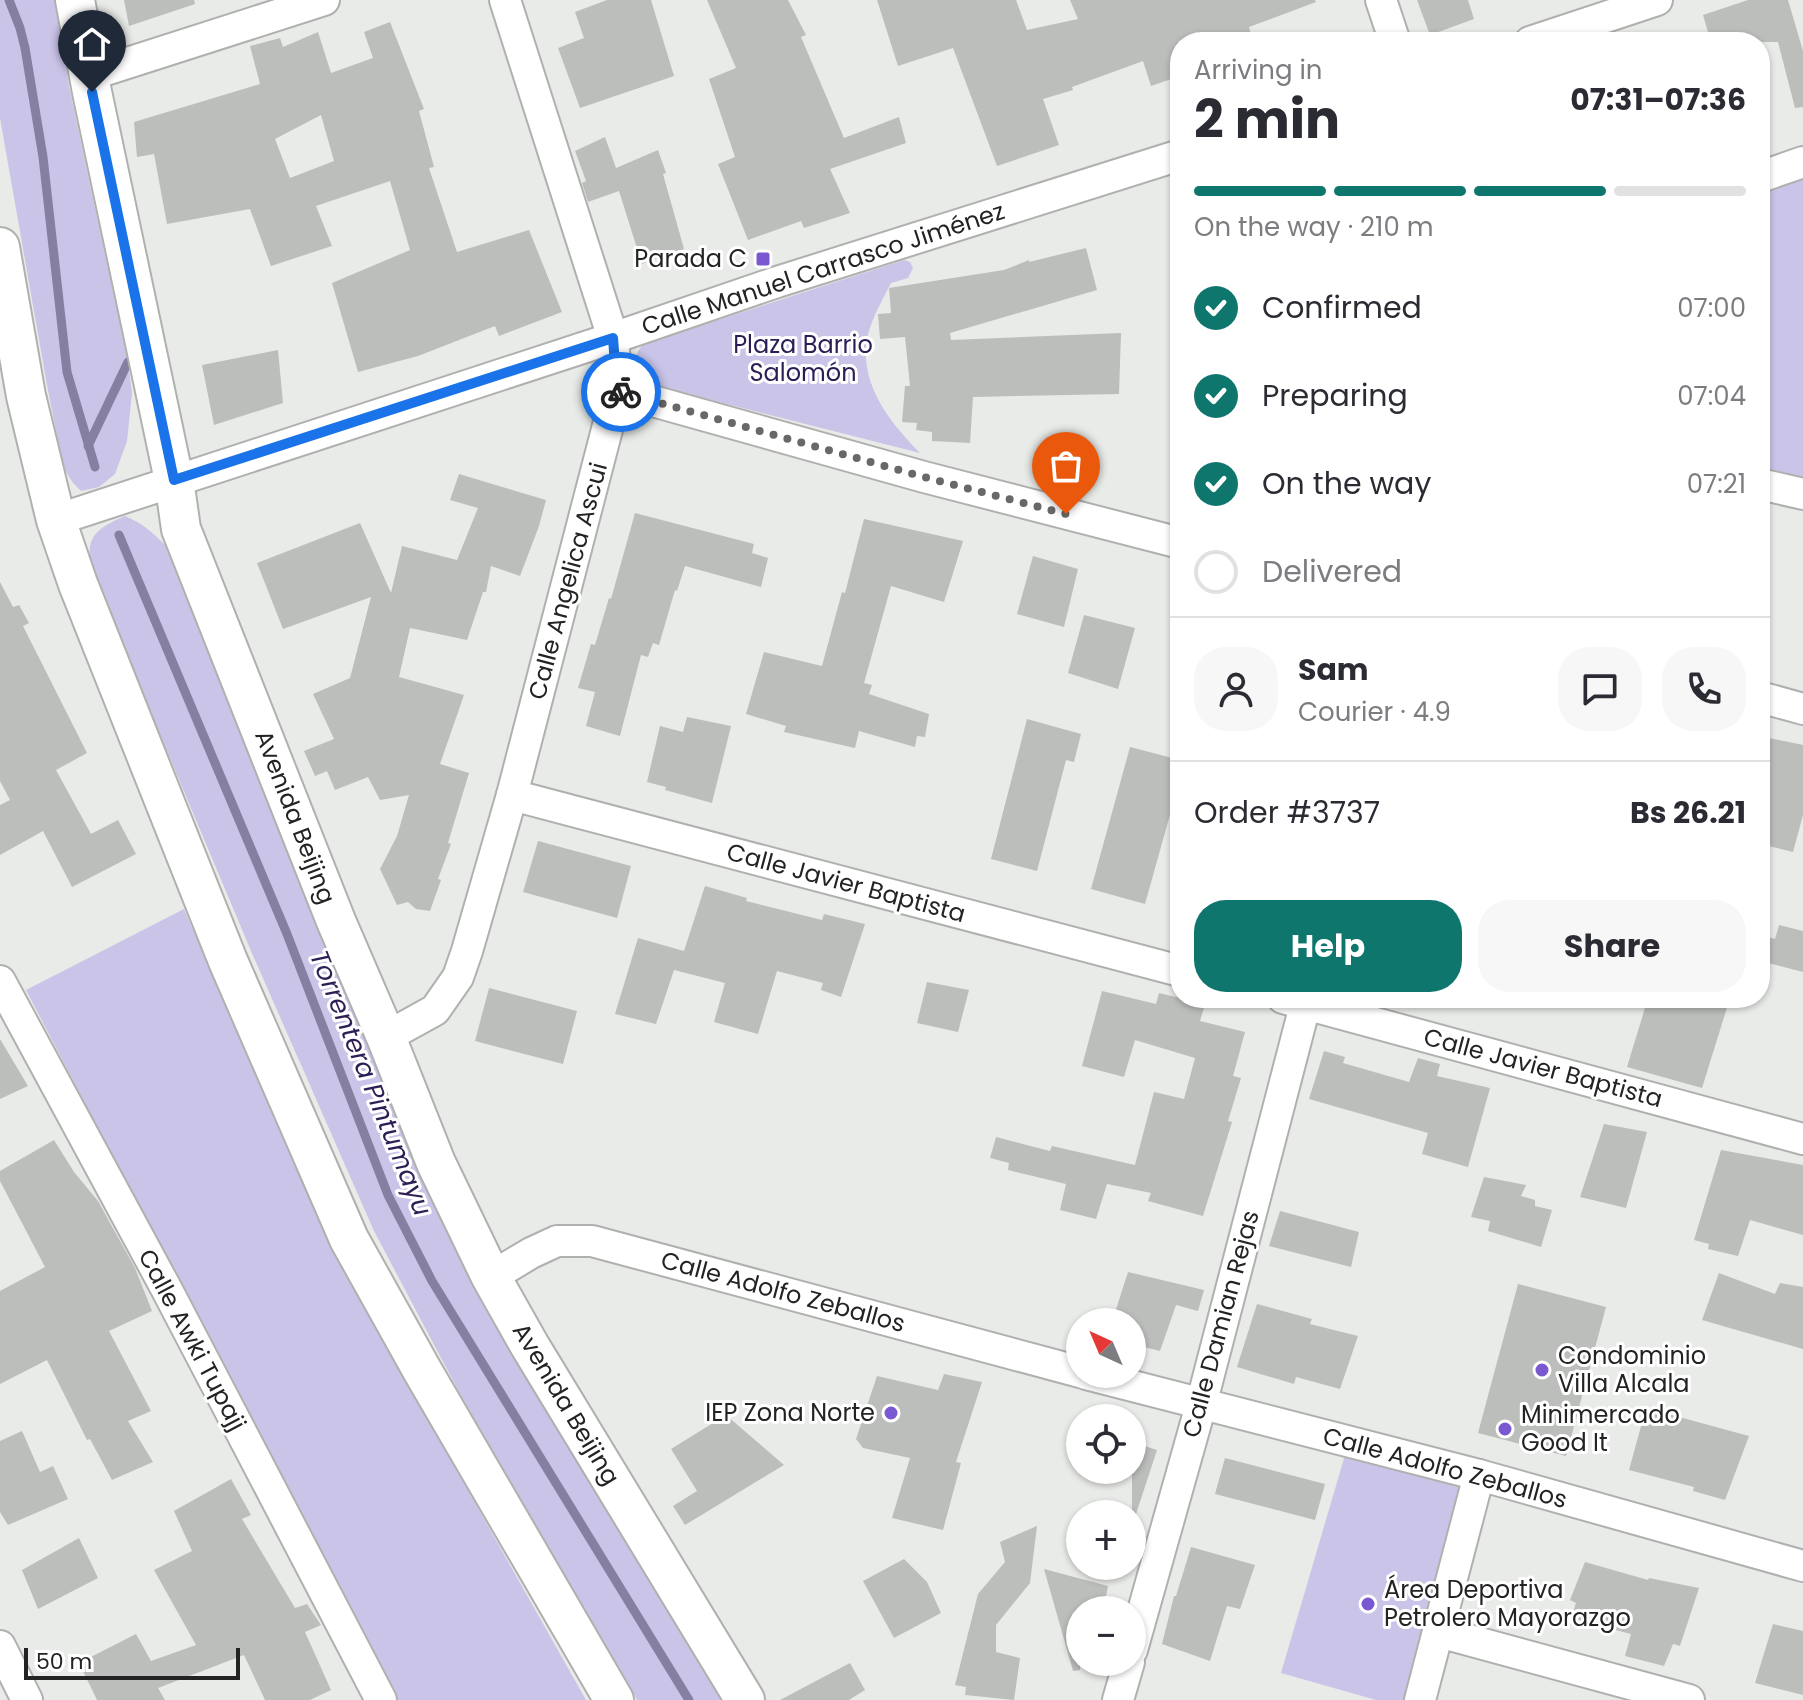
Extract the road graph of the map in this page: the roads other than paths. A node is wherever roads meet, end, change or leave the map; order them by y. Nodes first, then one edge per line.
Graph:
1 (75, 0) edge
2 (324, 0) edge
3 (505, 0) edge
4 (1381, 0) edge
5 (1657, 0) edge
6 (1392, 32) edge
7 (1560, 32) edge
8 (90, 75) junction
9 (1170, 158) edge
10 (1803, 162) edge
11 (1770, 174) edge
12 (0, 247) edge
13 (613, 338) junction
14 (617, 391) junction
15 (174, 480) junction
16 (1770, 486) edge
17 (1803, 494) edge
18 (56, 520) junction
19 (1170, 540) edge
20 (1770, 700) edge
21 (1803, 709) edge
22 (512, 795) junction
23 (1170, 968) edge
24 (0, 981) edge
25 (1296, 1008) edge
26 (1327, 1008) edge
27 (386, 1037) junction
28 (1803, 1139) edge
29 (491, 1277) junction
30 (1066, 1368) edge
31 (1138, 1388) edge
32 (1201, 1405) junction
33 (1479, 1475) junction
34 (1803, 1566) edge
35 (1146, 1600) edge
36 (1439, 1632) junction
37 (0, 1646) edge
38 (1125, 1676) edge
39 (27, 1700) edge
40 (381, 1700) edge
41 (614, 1700) edge
42 (745, 1700) edge
43 (1118, 1700) edge
44 (1420, 1700) edge
45 (1689, 1700) edge

1 - 8 main road, Avenida Beijing
2 - 8 street
3 - 13 street, Calle Angelica Ascui
4 - 6 street
5 - 7 street
8 - 15 main road, Avenida Beijing
9 - 13 street, Calle Manuel Carrasco Jiménez
10 - 11 street
12 - 18 main road
13 - 14 street, Calle Angelica Ascui
13 - 15 street, Calle Manuel Carrasco Jiménez
14 - 19 street
14 - 22 street, Calle Angelica Ascui
15 - 18 street, Calle Manuel Carrasco Jiménez
15 - 27 main road, Avenida Beijing
16 - 17 street
18 - 41 main road
20 - 21 street
22 - 23 street, Calle Javier Baptista
22 - 27 street, Calle Angelica Ascui
24 - 40 street, Calle Awki Tupajj
25 - 32 street, Calle Damian Rejas
26 - 28 street, Calle Javier Baptista
27 - 29 main road, Avenida Beijing
29 - 30 street, Calle Adolfo Zeballos
29 - 42 main road, Avenida Beijing
31 - 32 street, Calle Adolfo Zeballos
32 - 33 street, Calle Adolfo Zeballos
32 - 35 street, Calle Damian Rejas
33 - 34 street, Calle Adolfo Zeballos
33 - 36 street
36 - 44 street
36 - 45 street
37 - 39 street
38 - 43 street

